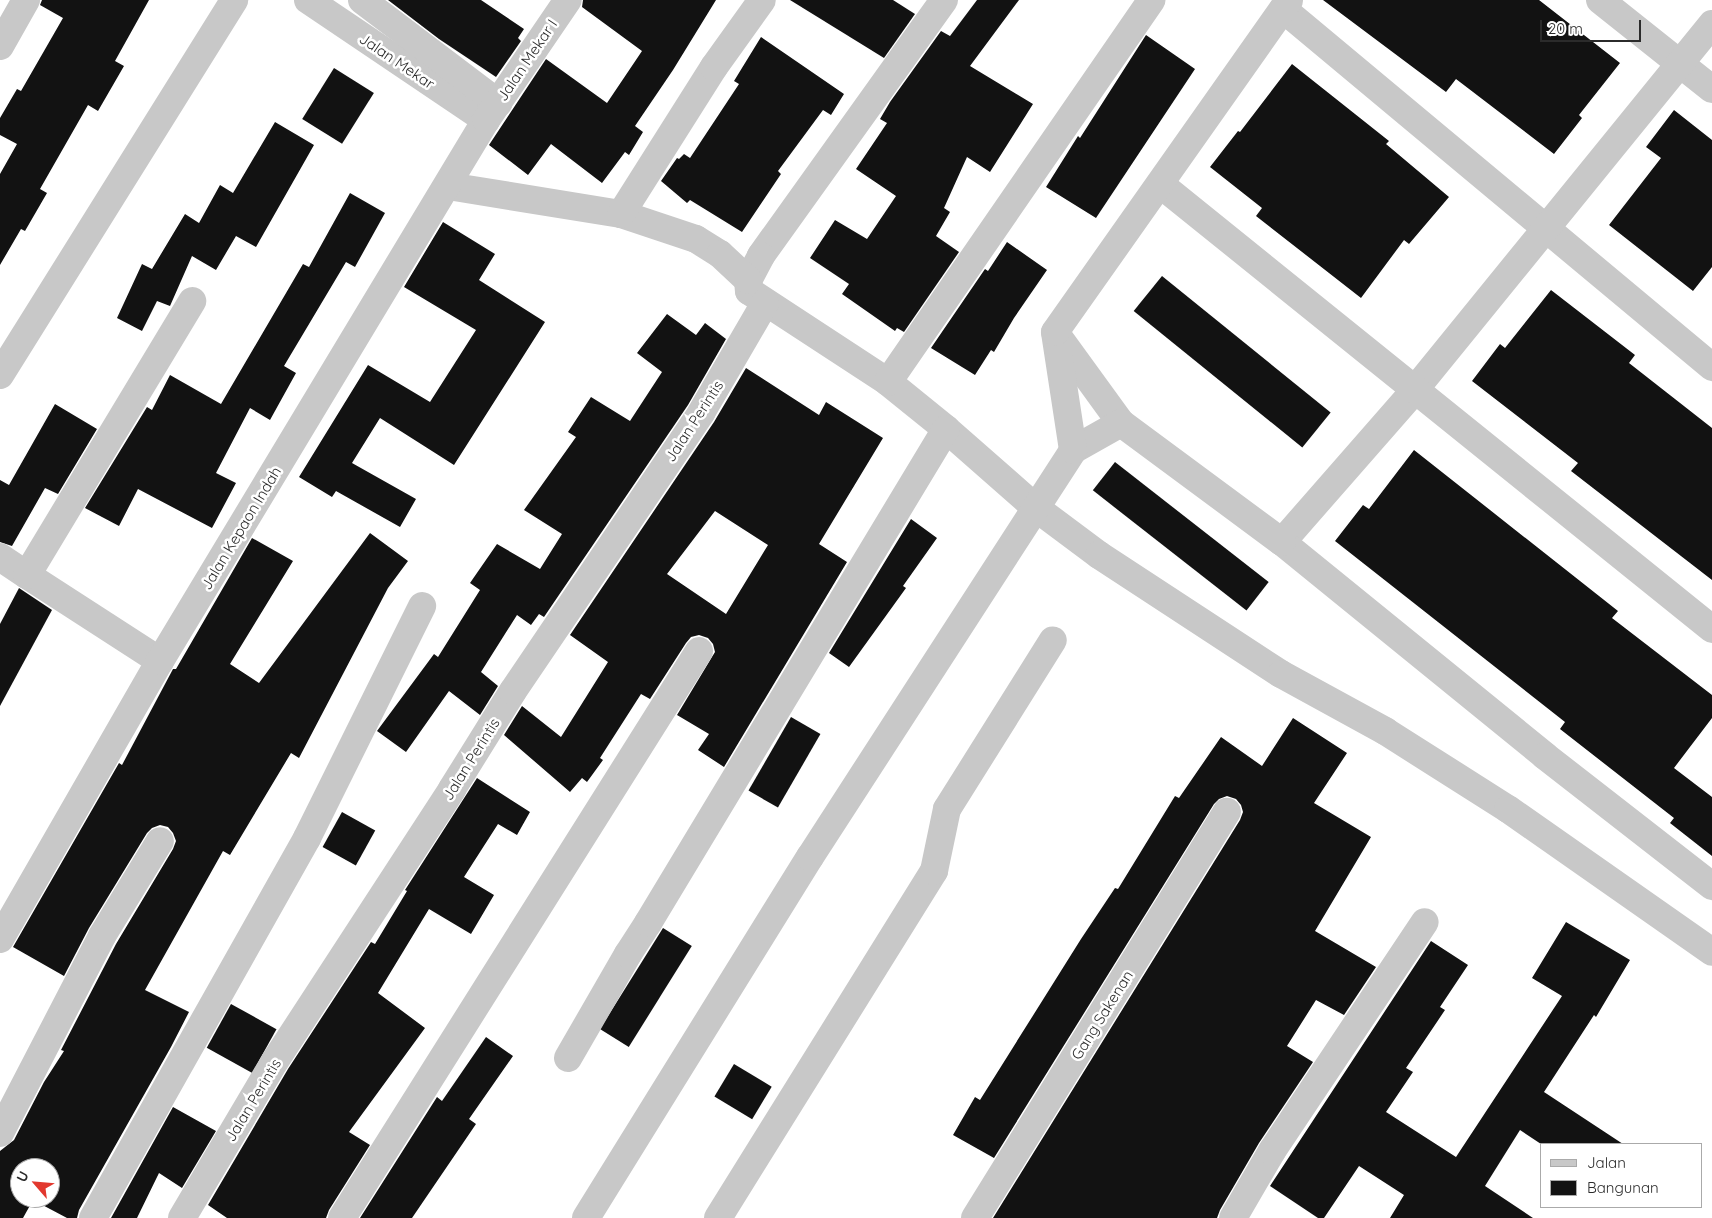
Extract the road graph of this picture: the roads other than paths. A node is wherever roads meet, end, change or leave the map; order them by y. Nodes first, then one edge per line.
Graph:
1 (26, 0) edge
2 (234, 0) edge
3 (308, 0) edge
4 (362, 0) edge
5 (568, 0) edge
6 (762, 0) edge
7 (944, 0) edge
8 (1152, 0) edge
9 (1600, 0) edge
10 (1286, 5) edge
11 (1712, 24) edge
12 (0, 46) edge
13 (1679, 63) junction
14 (1712, 89) edge
15 (492, 112) junction
16 (1160, 184) junction
17 (448, 186) junction
18 (621, 214) junction
19 (1545, 228) junction
20 (748, 280) junction
21 (192, 301) dead end
22 (765, 303) junction
23 (1055, 332) junction
24 (1712, 367) edge
25 (0, 375) edge
26 (888, 382) junction
27 (1415, 390) junction
28 (1122, 423) junction
29 (946, 429) junction
30 (1073, 450) junction
31 (1036, 508) junction
32 (1282, 542) junction
33 (0, 557) edge
34 (27, 575) junction
35 (422, 606) dead end
36 (1712, 628) edge
37 (1053, 640) dead end
38 (699, 650) dead end
39 (160, 660) junction
40 (1227, 812) dead end
41 (160, 841) dead end
42 (1712, 886) edge
43 (1424, 922) dead end
44 (0, 939) edge
45 (1712, 952) edge
46 (568, 1058) dead end
47 (0, 1133) edge
48 (93, 1218) edge
49 (182, 1218) edge
50 (342, 1218) edge
51 (586, 1218) edge
52 (718, 1218) edge
53 (975, 1218) edge
54 (1232, 1218) edge

1 - 12 street
2 - 25 street
3 - 15 street, Jalan Mekar
4 - 15 street
5 - 15 street, Jalan Mekar I
6 - 18 street
7 - 20 street
8 - 26 street
9 - 13 street
10 - 16 street
10 - 19 street
11 - 13 street
13 - 14 street
13 - 19 street
15 - 17 street, Jalan Kepaon Indah
16 - 23 street
16 - 27 street
17 - 18 street
17 - 39 street, Jalan Kepaon Indah
18 - 20 street
19 - 24 street
19 - 27 street
20 - 22 street
21 - 34 street
22 - 26 street
22 - 49 street, Jalan Perintis
23 - 28 street
23 - 30 street
26 - 29 street
27 - 32 street
27 - 36 street
28 - 30 street
28 - 32 street
29 - 31 street
29 - 46 street
30 - 31 street
31 - 45 street
31 - 51 street
32 - 42 street
33 - 34 street
34 - 39 street
35 - 48 street
37 - 52 street
38 - 50 street
39 - 44 street, Jalan Kepaon Indah
40 - 53 street, Gang Sakenan
41 - 47 street
43 - 54 street

